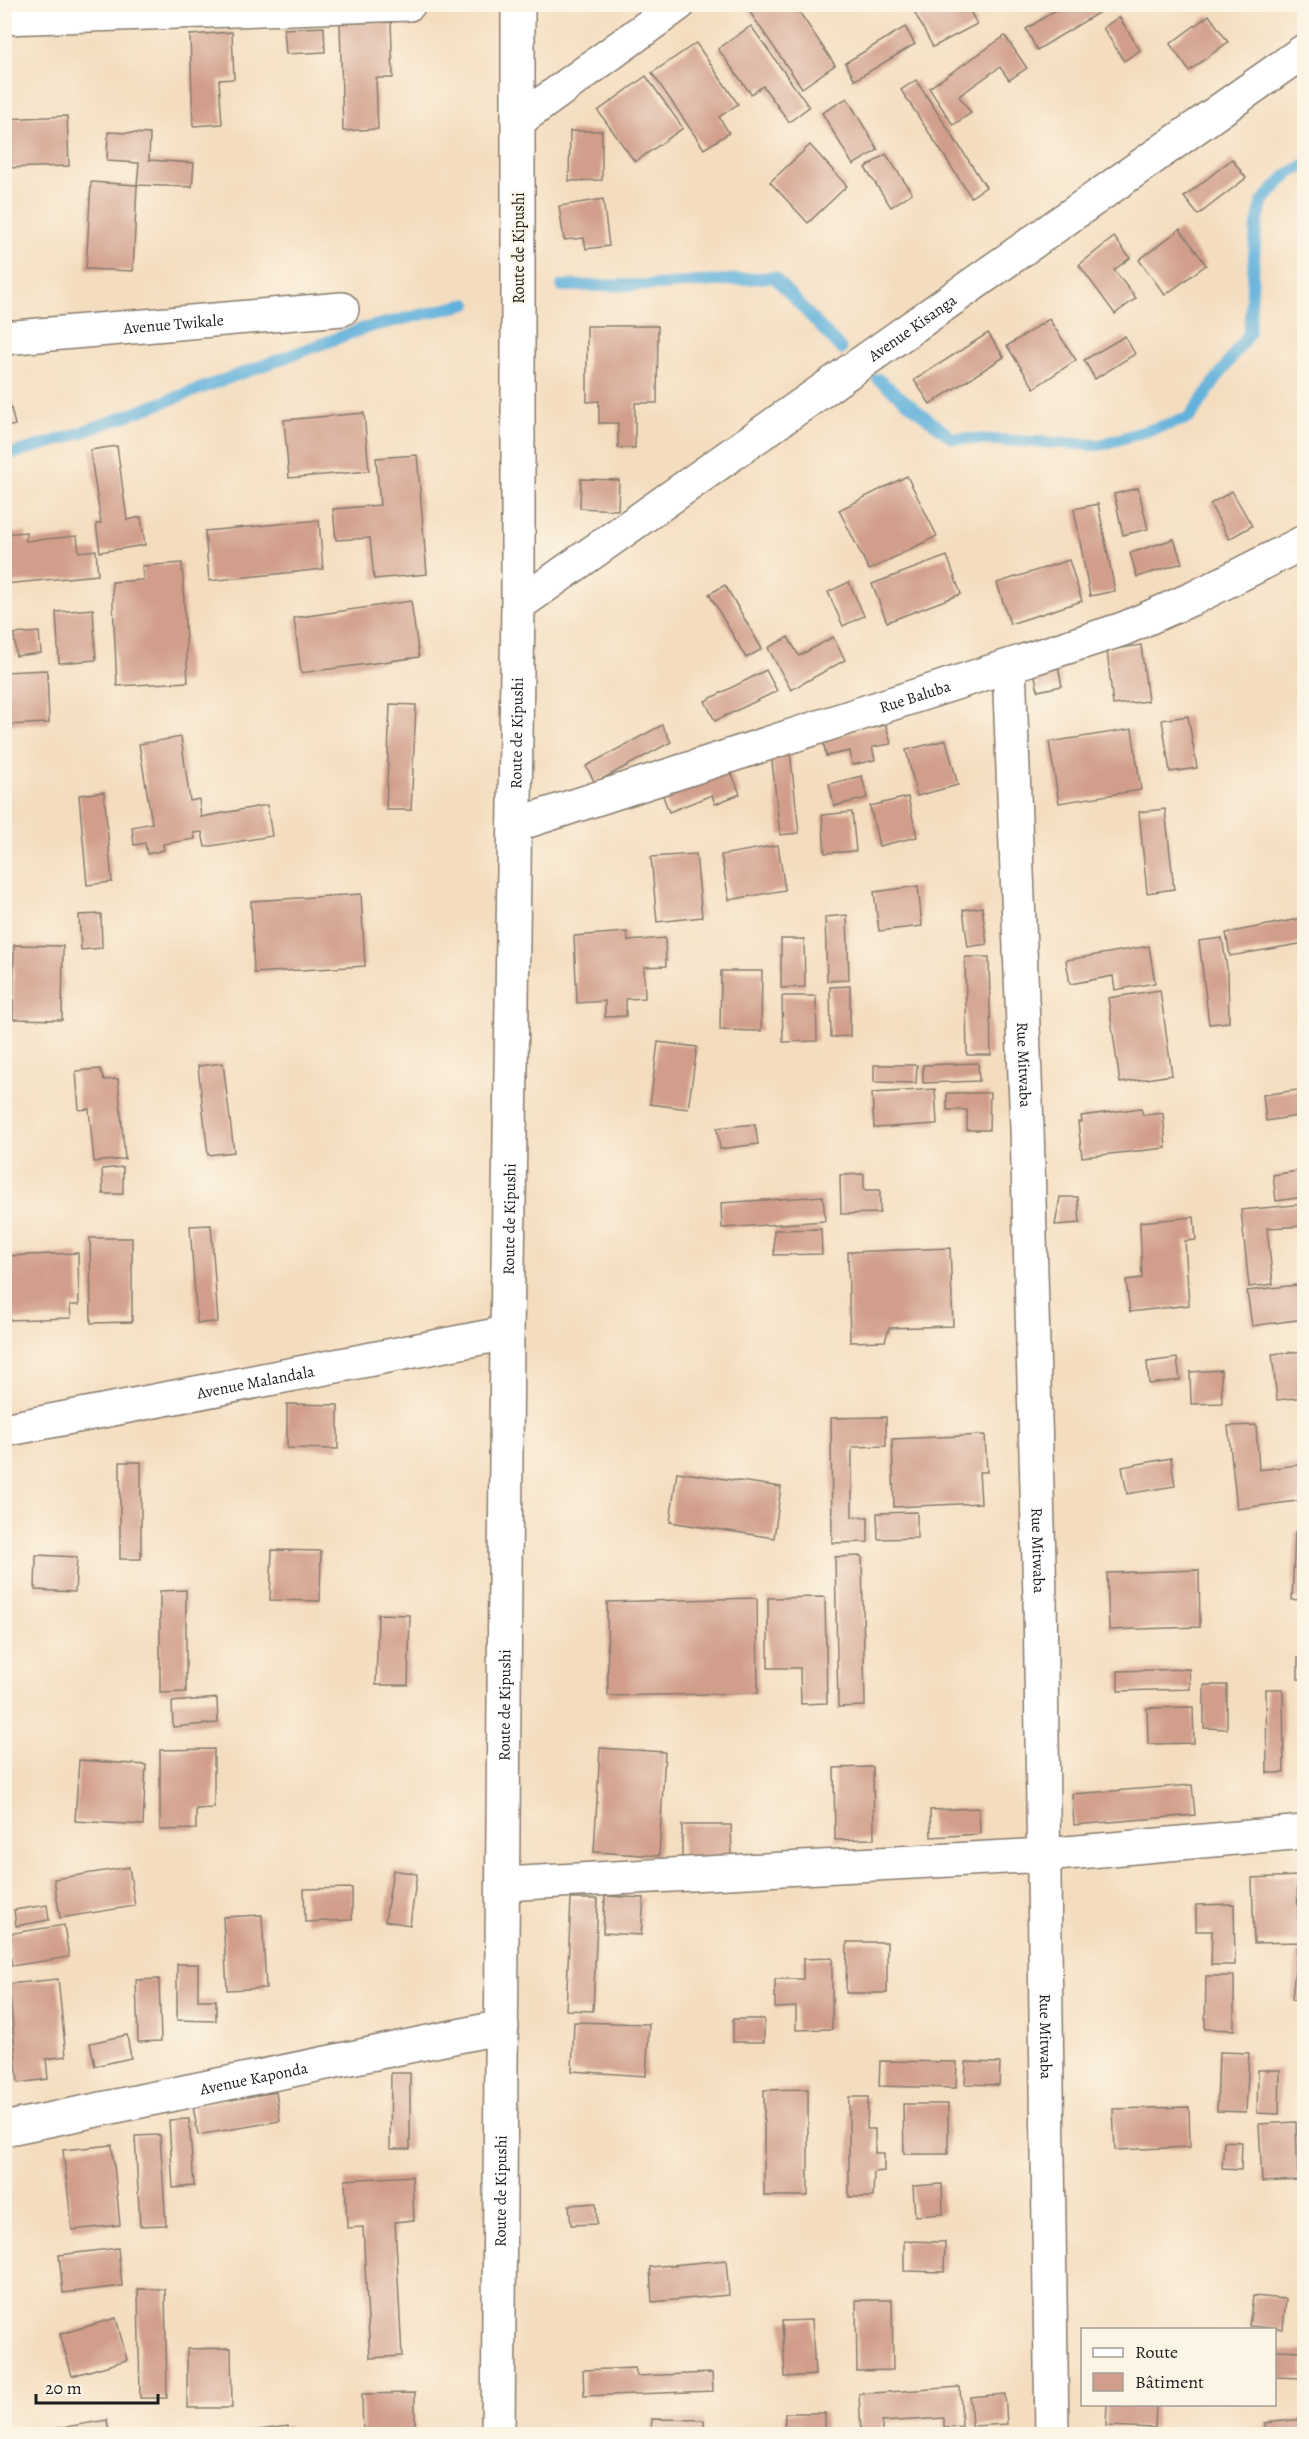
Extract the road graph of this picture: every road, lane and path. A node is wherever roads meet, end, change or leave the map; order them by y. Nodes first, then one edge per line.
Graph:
1 (409, 4) edge
2 (518, 4) edge
3 (679, 4) edge
4 (4, 18) edge
5 (1305, 51) edge
6 (518, 121) junction
7 (342, 309) dead end
8 (4, 338) edge
9 (1305, 542) edge
10 (518, 605) junction
11 (1009, 666) junction
12 (514, 825) junction
13 (507, 1333) junction
14 (4, 1430) edge
15 (1305, 1832) edge
16 (1044, 1854) junction
17 (503, 1884) junction
18 (502, 2027) junction
19 (4, 2129) edge
20 (498, 2434) edge
21 (1052, 2434) edge

1 - 4 main road
2 - 6 main road, Route de Kipushi
3 - 6 main road
5 - 10 main road, Avenue Kisanga
6 - 10 main road, Route de Kipushi
7 - 8 main road, Avenue Twikale
9 - 11 main road, Rue Baluba
10 - 12 main road, Route de Kipushi
11 - 12 main road, Rue Baluba
11 - 16 main road, Rue Mitwaba
12 - 13 main road, Route de Kipushi
13 - 14 main road, Avenue Malandala
13 - 17 main road, Route de Kipushi
15 - 16 main road
16 - 17 main road
16 - 21 main road, Rue Mitwaba
17 - 18 main road, Route de Kipushi
18 - 19 main road, Avenue Kaponda
18 - 20 main road, Route de Kipushi

